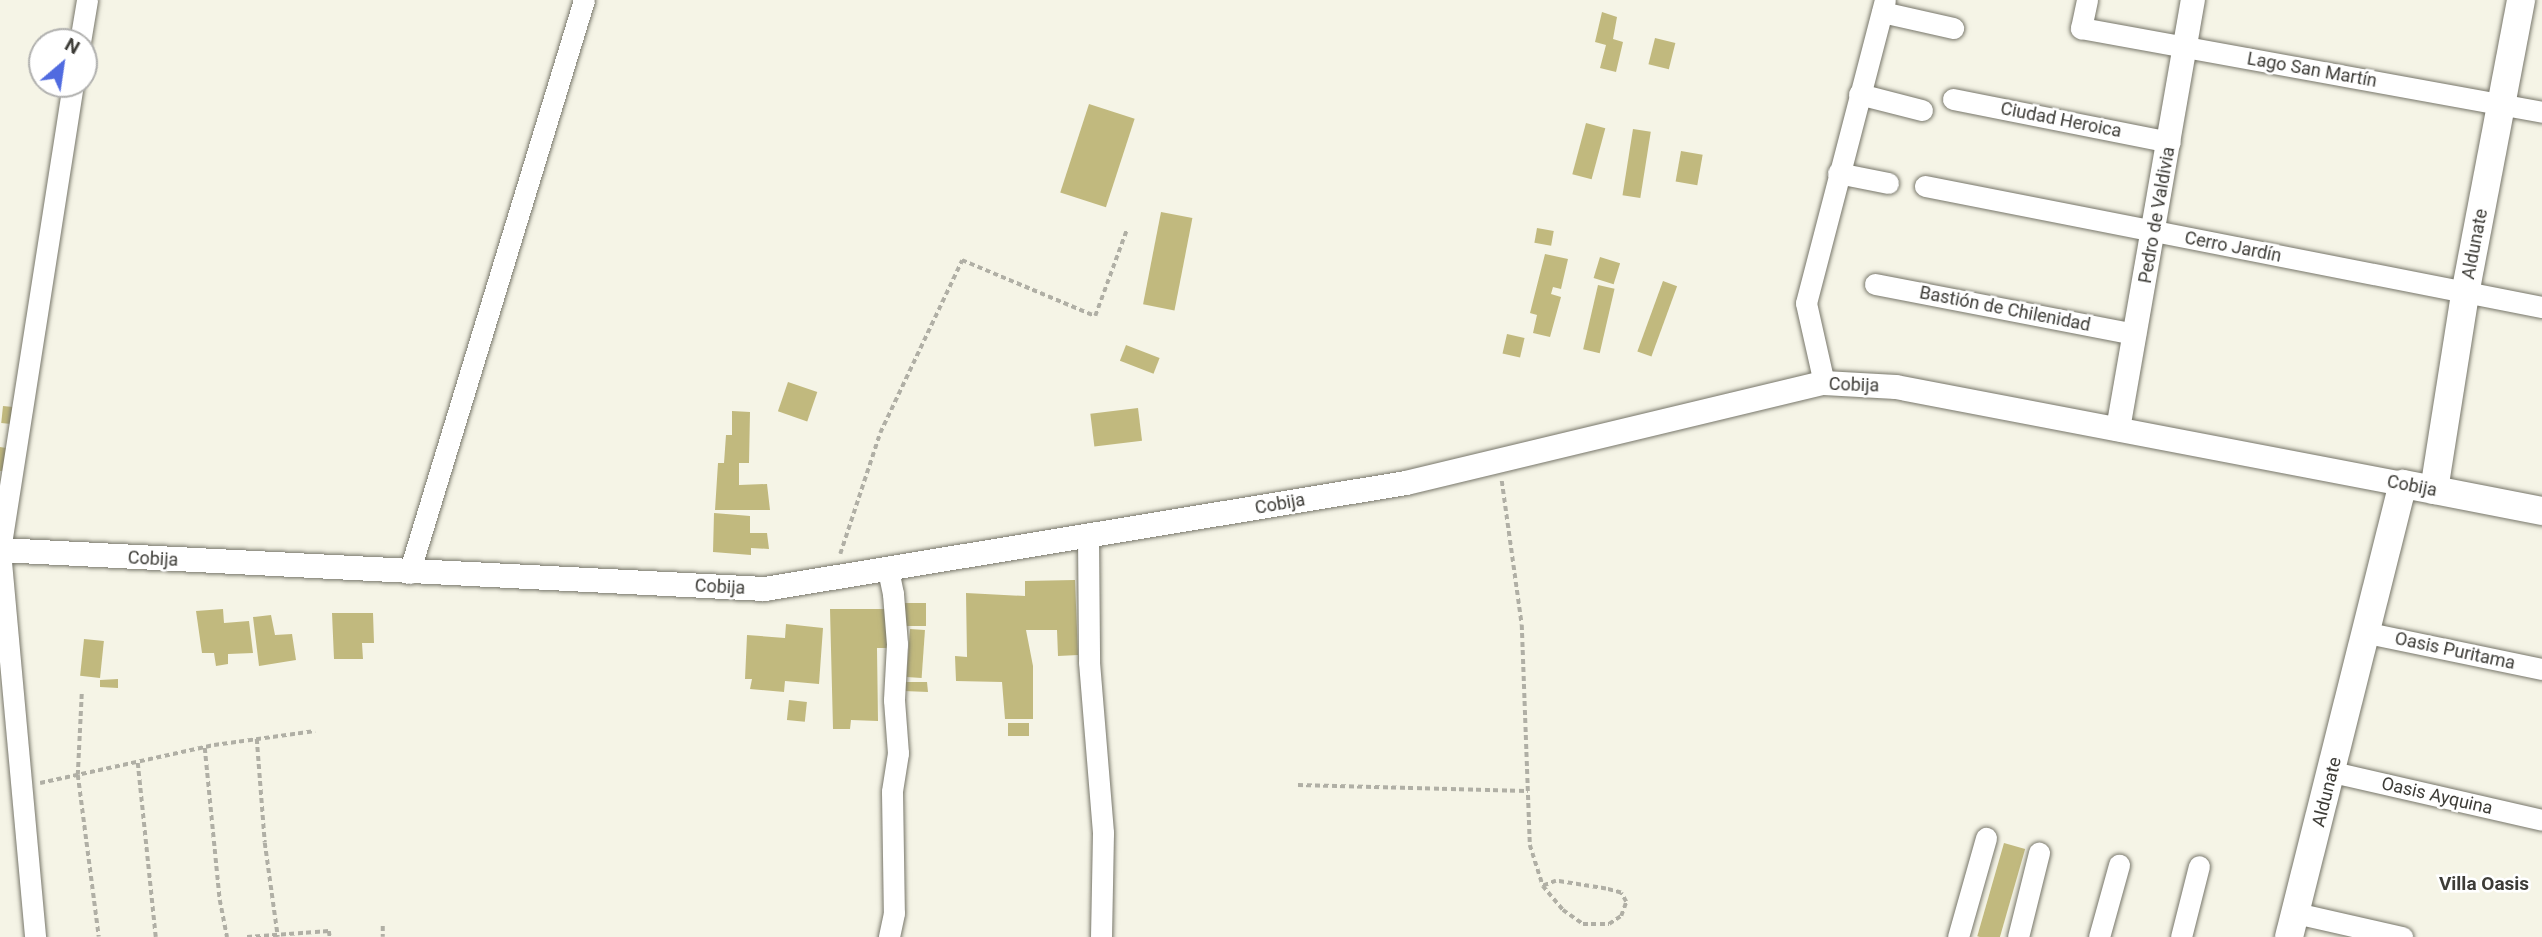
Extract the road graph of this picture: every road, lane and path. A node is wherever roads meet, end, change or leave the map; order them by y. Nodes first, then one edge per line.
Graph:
1 (87, 0) edge
2 (584, 0) edge
3 (2087, 0) edge
4 (2193, 0) edge
5 (2521, 0) edge
6 (1883, 6) edge
7 (82, 28) edge
8 (1953, 28) dead end
9 (2185, 47) junction
10 (1859, 94) junction
11 (72, 98) edge
12 (1953, 99) dead end
13 (2502, 104) junction
14 (1922, 110) dead end
15 (2542, 112) edge
16 (2170, 142) junction
17 (1838, 173) junction
18 (1888, 183) dead end
19 (1925, 187) dead end
20 (1127, 229) dead end
21 (2153, 232) junction
22 (1874, 284) dead end
23 (2465, 294) junction
24 (2542, 307) edge
25 (2135, 334) junction
26 (1824, 383) junction
27 (2118, 429) junction
28 (1499, 462) junction
29 (2403, 484) junction
30 (2434, 490) junction
31 (2542, 511) edge
32 (1088, 537) junction
33 (0, 550) edge
34 (888, 570) junction
35 (409, 573) junction
36 (831, 580) junction
37 (2368, 633) junction
38 (2542, 669) edge
39 (82, 694) dead end
40 (315, 732) dead end
41 (257, 739) junction
42 (205, 748) junction
43 (138, 763) junction
44 (2333, 772) junction
45 (78, 775) junction
46 (1298, 785) dead end
47 (21, 787) junction
48 (1528, 791) junction
49 (2542, 820) edge
50 (1986, 838) dead end
51 (2039, 853) dead end
52 (2119, 865) dead end
53 (2199, 866) dead end
54 (1544, 886) junction
55 (2293, 925) edge
56 (383, 926) dead end
57 (278, 936) edge
58 (35, 937) edge
59 (99, 937) edge
60 (156, 937) edge
61 (227, 937) edge
62 (247, 937) edge
63 (330, 937) edge
64 (383, 937) edge
65 (888, 937) edge
66 (1101, 937) edge
67 (1958, 937) edge
68 (2018, 937) edge
69 (2099, 937) edge
70 (2181, 937) edge
71 (2402, 937) edge

1 - 7 street
2 - 35 street
3 - 9 street, Lago San Martín
4 - 9 street, Pedro de Valdivia
5 - 13 main road, Aldunate
6 - 8 street
6 - 10 street
9 - 13 street, Lago San Martín
9 - 16 street, Pedro de Valdivia
10 - 14 street
10 - 17 street
11 - 33 street
12 - 16 street, Ciudad Heroica
13 - 15 street, Lago San Martín
13 - 23 main road, Aldunate
16 - 21 street, Pedro de Valdivia
17 - 18 street
17 - 26 street
19 - 21 street, Cerro Jardín
20 - 36 path
21 - 23 street, Cerro Jardín
21 - 25 street, Pedro de Valdivia
22 - 25 street, Bastión de Chilenidad
23 - 24 street, Cerro Jardín
23 - 30 main road, Aldunate
25 - 27 street, Pedro de Valdivia
26 - 27 street, Cobija
26 - 28 street, Cobija
27 - 29 street, Cobija
28 - 32 street, Cobija
28 - 48 path
29 - 30 main road, Cobija
29 - 37 main road, Aldunate
30 - 31 main road, Cobija
32 - 34 street, Cobija
32 - 66 street
33 - 35 street, Cobija
33 - 47 street
34 - 36 street, Cobija
34 - 65 street
35 - 36 street, Cobija
37 - 38 street, Oasis Puritama
37 - 44 main road, Aldunate
39 - 45 path
40 - 41 path
41 - 42 path
41 - 57 path
42 - 43 path
42 - 61 path
43 - 45 path
43 - 60 path
44 - 49 street, Oasis Ayquina
44 - 55 main road, Aldunate
45 - 47 path
45 - 59 path
46 - 48 path
47 - 58 street
48 - 54 path
50 - 67 street
51 - 68 street
52 - 69 street
53 - 70 street
54 - 54 path
55 - 71 street
56 - 64 path
57 - 62 path
57 - 63 path

